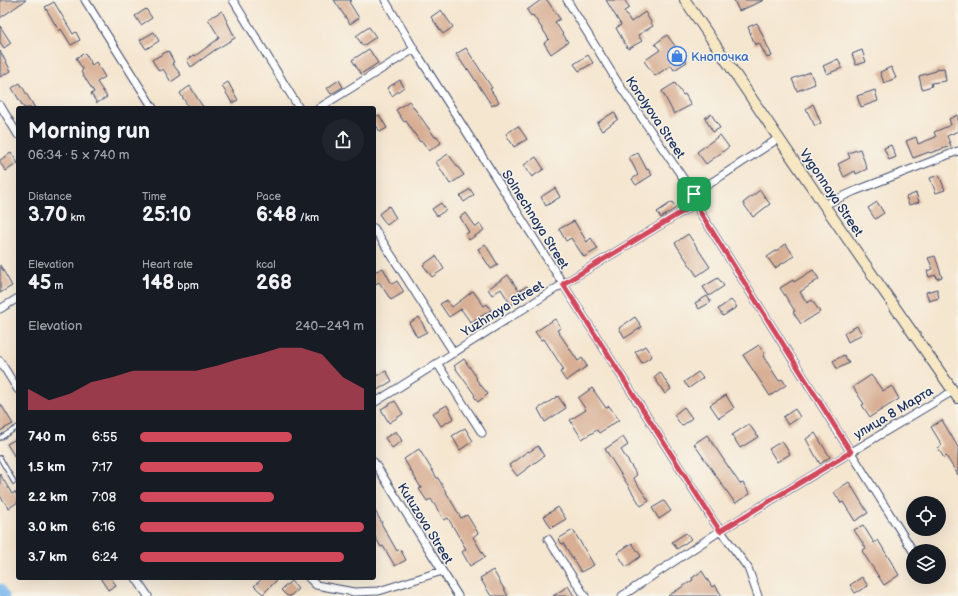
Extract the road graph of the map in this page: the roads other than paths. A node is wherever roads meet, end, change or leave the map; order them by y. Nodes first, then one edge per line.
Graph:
1 (85, 0) edge
2 (233, 0) edge
3 (385, 0) edge
4 (567, 0) edge
5 (685, 0) edge
6 (414, 49) junction
7 (0, 105) edge
8 (152, 106) edge
9 (298, 106) edge
10 (322, 106) edge
11 (16, 132) edge
12 (779, 138) junction
13 (958, 152) edge
14 (694, 194) junction
15 (824, 205) junction
16 (376, 231) edge
17 (563, 284) junction
18 (16, 299) edge
19 (0, 309) edge
20 (454, 353) junction
21 (0, 361) edge
22 (437, 363) junction
23 (16, 387) edge
24 (956, 394) edge
25 (376, 402) edge
26 (16, 428) edge
27 (482, 433) dead end
28 (0, 438) edge
29 (851, 452) junction
30 (0, 458) edge
31 (376, 465) edge
32 (14, 482) dead end
33 (720, 531) junction
34 (548, 540) dead end
35 (909, 544) edge
36 (442, 571) junction
37 (137, 580) edge
38 (311, 580) edge
39 (148, 596) edge
40 (458, 596) edge
41 (585, 596) edge
42 (622, 596) edge
43 (758, 596) edge

1 - 8 street
2 - 9 street
3 - 6 street, Solnechnaya Street
4 - 14 street, Korolyova Street
5 - 12 street, Vygonnaya Street
6 - 10 street
6 - 17 street, Solnechnaya Street
7 - 11 street
12 - 14 street, Yuzhnaya Street
12 - 15 street, Vygonnaya Street
13 - 15 street
14 - 17 street, Yuzhnaya Street
14 - 29 street, Korolyova Street
15 - 24 street, Vygonnaya Street
16 - 20 street
17 - 20 street, Yuzhnaya Street
17 - 33 street, Solnechnaya Street
18 - 19 street
20 - 22 street, Yuzhnaya Street
21 - 23 street
22 - 25 street, Yuzhnaya Street
22 - 27 street
24 - 29 street, улица 8 Марта
26 - 28 lane
29 - 33 street, улица 8 Марта
29 - 35 street, Korolyova Street
30 - 32 lane
31 - 36 street, Kutuzova Street
33 - 42 street, улица 8 Марта
33 - 43 street, Solnechnaya Street
34 - 41 street
36 - 38 street
36 - 40 street, Kutuzova Street
37 - 39 street

